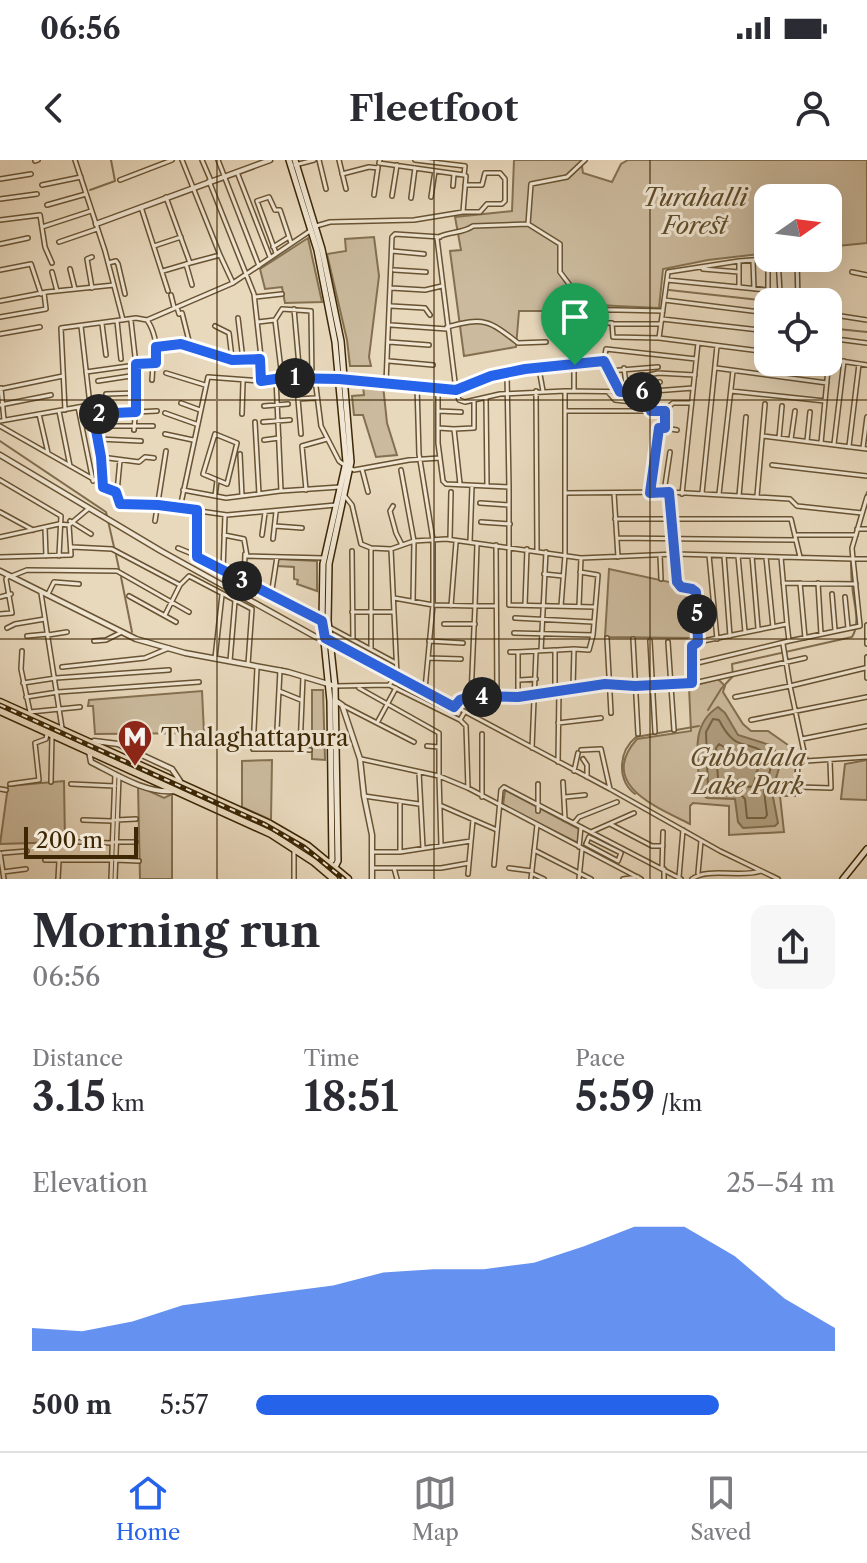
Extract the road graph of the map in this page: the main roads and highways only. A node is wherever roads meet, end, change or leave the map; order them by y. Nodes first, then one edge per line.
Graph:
1 (293, 163) edge
2 (348, 467) junction
3 (328, 639) junction
4 (0, 702) edge
5 (0, 711) edge
6 (90, 747) junction
7 (185, 785) junction
8 (185, 794) junction
9 (867, 851) edge
10 (332, 865) junction
11 (324, 869) junction
12 (329, 878) edge
13 (348, 879) edge
14 (845, 879) edge

1 - 2 main road
2 - 3 main road
2 - 3 main road
3 - 10 main road
4 - 6 highway
5 - 6 highway
6 - 7 highway
6 - 8 highway
7 - 8 highway
7 - 10 highway
8 - 11 highway
9 - 14 main road
10 - 11 main road
10 - 12 main road
10 - 13 highway
11 - 12 highway

